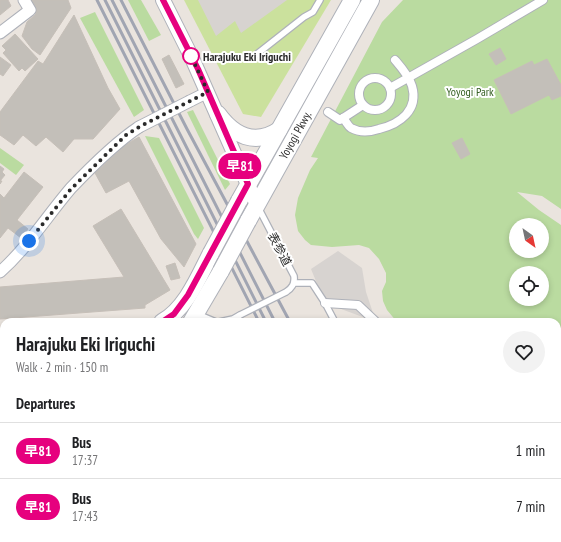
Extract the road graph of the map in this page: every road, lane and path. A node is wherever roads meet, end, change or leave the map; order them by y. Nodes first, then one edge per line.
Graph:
1 (24, 0) edge
2 (163, 0) edge
3 (320, 0) edge
4 (352, 0) edge
5 (371, 0) edge
6 (543, 0) edge
7 (0, 33) edge
8 (256, 54) dead end
9 (395, 60) dead end
10 (408, 78) junction
11 (390, 88) junction
12 (208, 92) junction
13 (363, 105) junction
14 (328, 112) dead end
15 (218, 114) junction
16 (343, 118) junction
17 (280, 130) junction
18 (248, 184) junction
19 (257, 205) junction
20 (0, 272) edge
21 (294, 283) junction
22 (188, 295) junction
23 (325, 303) junction
24 (168, 318) edge
25 (196, 318) edge
26 (196, 318) edge
27 (235, 318) edge
28 (333, 318) edge
29 (372, 318) edge

1 - 7 street
2 - 12 street
3 - 8 lane
4 - 17 main road, Yoyogi Pkwy.
5 - 19 main road, Yoyogi Pkwy.
6 - 10 street
9 - 10 street
10 - 11 street
10 - 16 street
11 - 13 street
11 - 13 street
12 - 15 street
12 - 20 street, bridge
13 - 16 street
14 - 16 street
15 - 17 main road
15 - 18 street
17 - 18 main road, Yoyogi Pkwy.
18 - 19 street
18 - 22 main road, Yoyogi Pkwy., bridge
19 - 21 lane, 表参道
19 - 25 main road, Yoyogi Pkwy., bridge
21 - 23 lane
21 - 27 lane, bridge
22 - 24 main road, Yoyogi Pkwy.
22 - 26 street
23 - 28 lane
23 - 29 street

